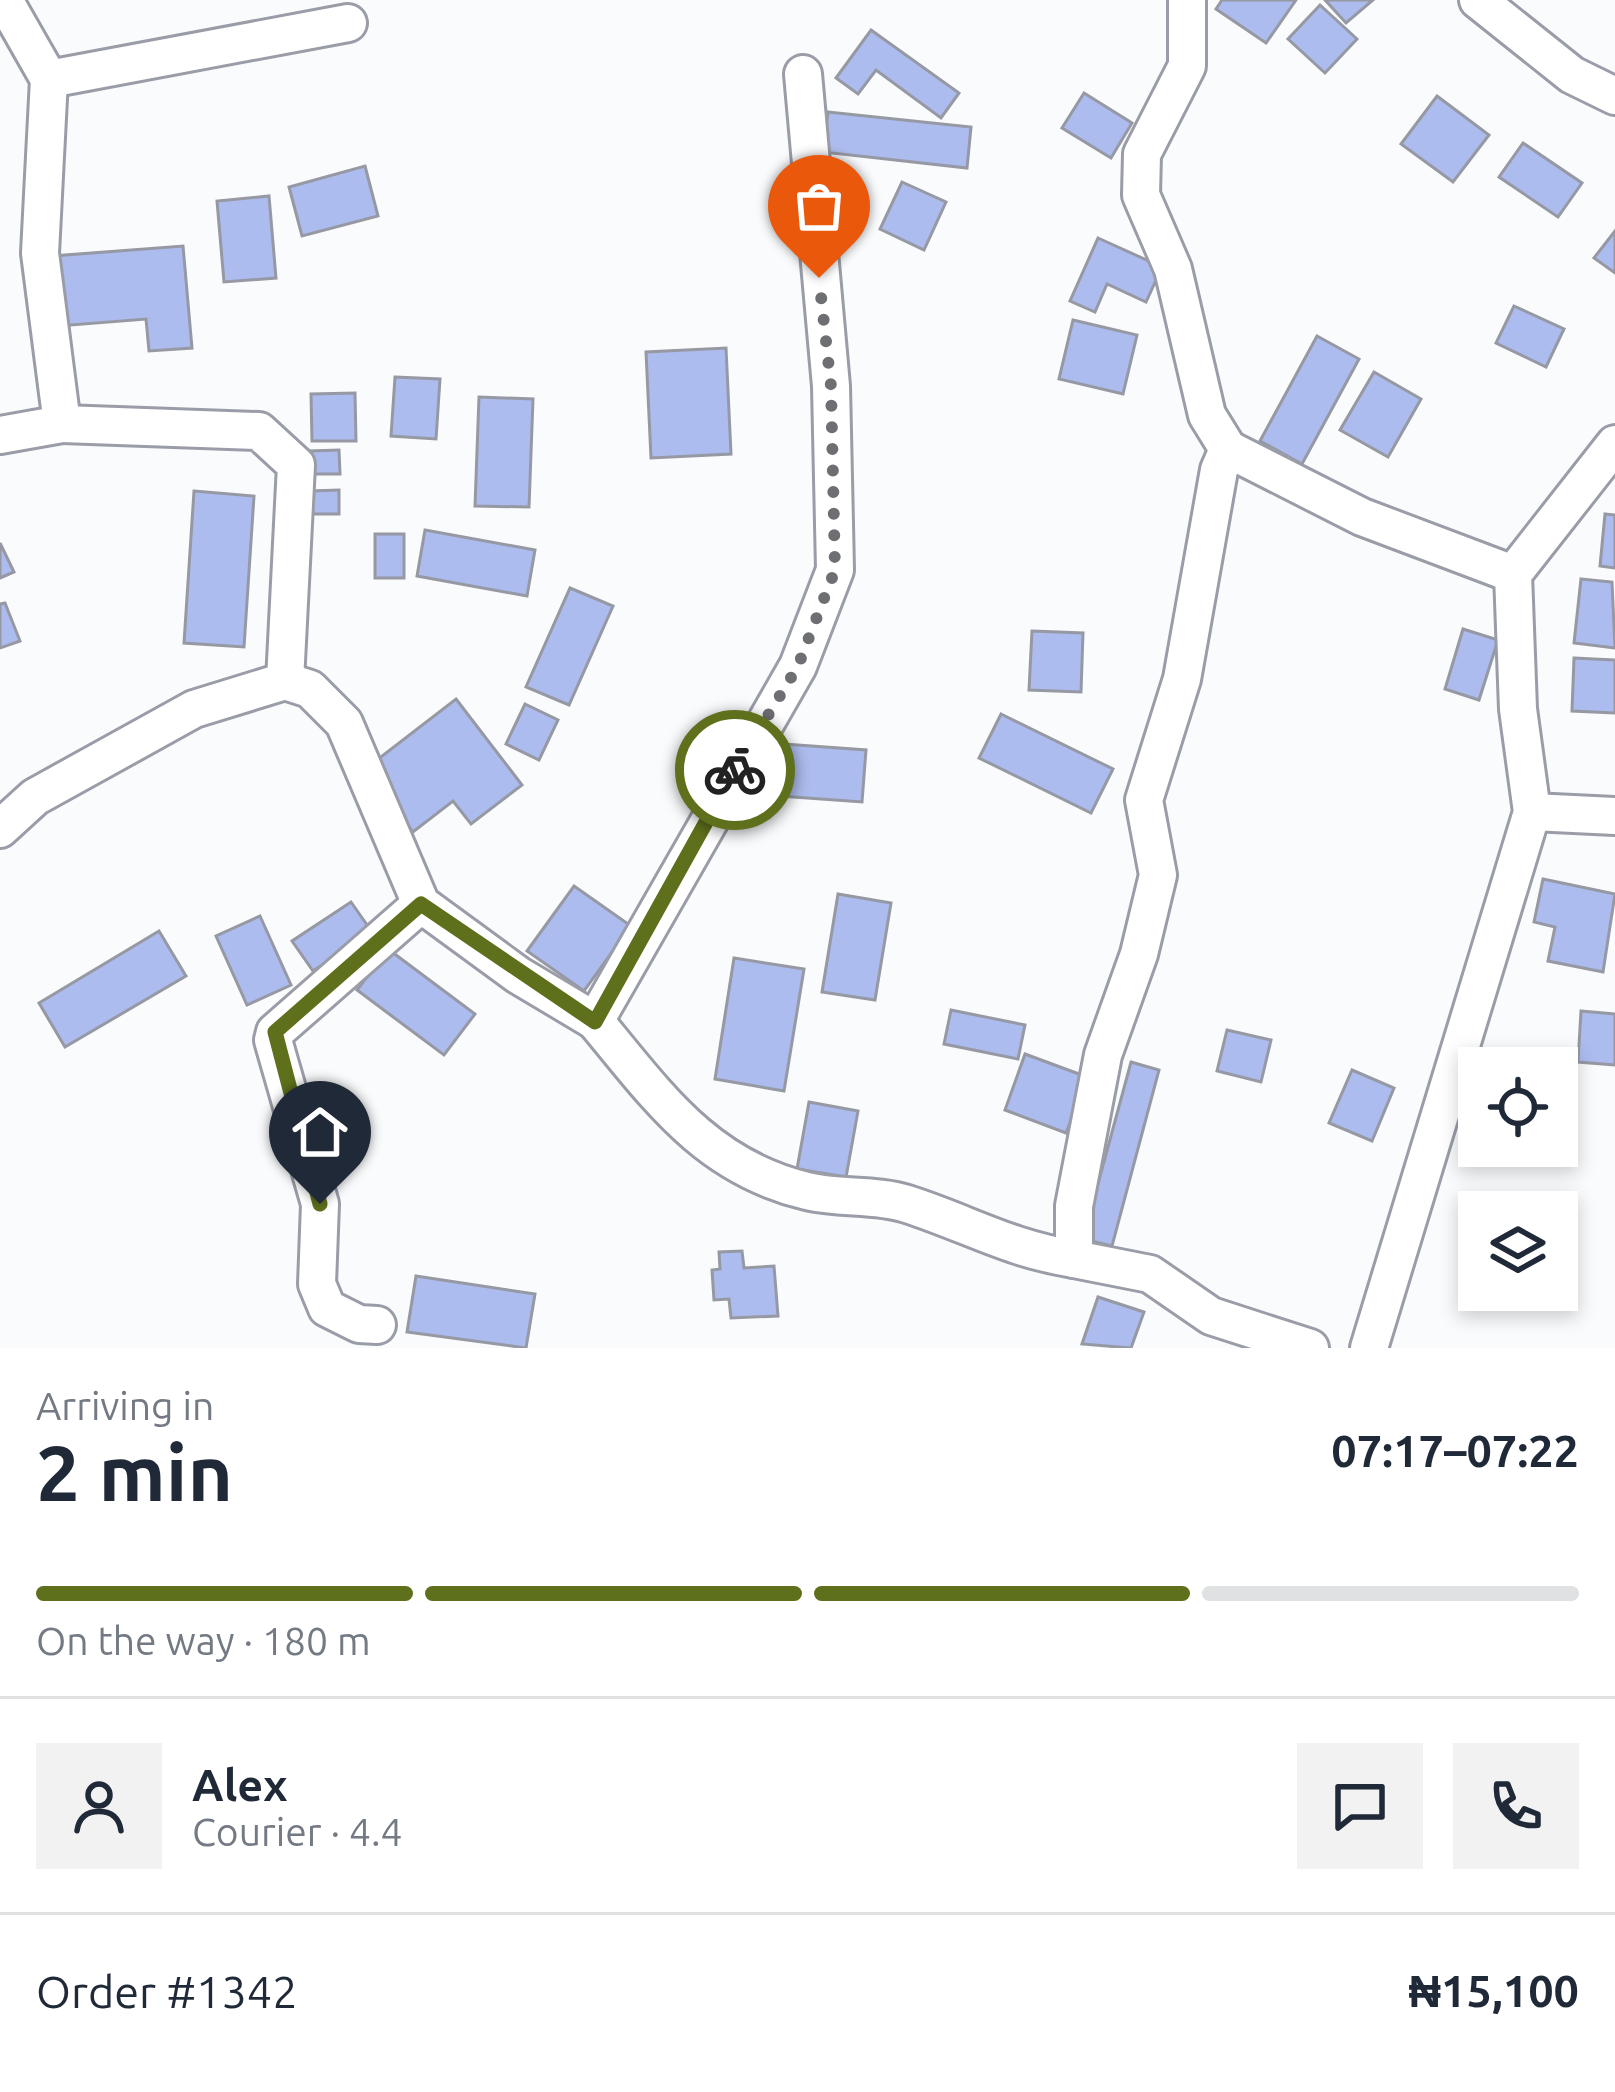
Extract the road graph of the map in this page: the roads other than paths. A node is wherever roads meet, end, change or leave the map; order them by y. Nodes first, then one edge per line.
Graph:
1 (4, 0) edge
2 (1187, 0) edge
3 (1478, 0) edge
4 (348, 23) dead end
5 (803, 74) dead end
6 (49, 79) junction
7 (1615, 96) edge
8 (62, 424) junction
9 (0, 435) edge
10 (1615, 444) edge
11 (1228, 449) junction
12 (1513, 574) junction
13 (286, 681) junction
14 (1532, 812) junction
15 (1615, 816) edge
16 (0, 829) edge
17 (421, 904) junction
18 (595, 1022) junction
19 (1074, 1259) junction
20 (377, 1325) dead end
21 (1310, 1348) edge
22 (1369, 1348) edge

1 - 6 street
2 - 11 street
3 - 7 street
4 - 6 street
5 - 18 street
6 - 8 street
8 - 9 street
8 - 13 street
10 - 12 street
11 - 12 street
11 - 19 street
12 - 14 street
13 - 16 street
13 - 17 street
14 - 15 street
14 - 22 street
17 - 18 street
17 - 20 street
18 - 19 street
19 - 21 street

